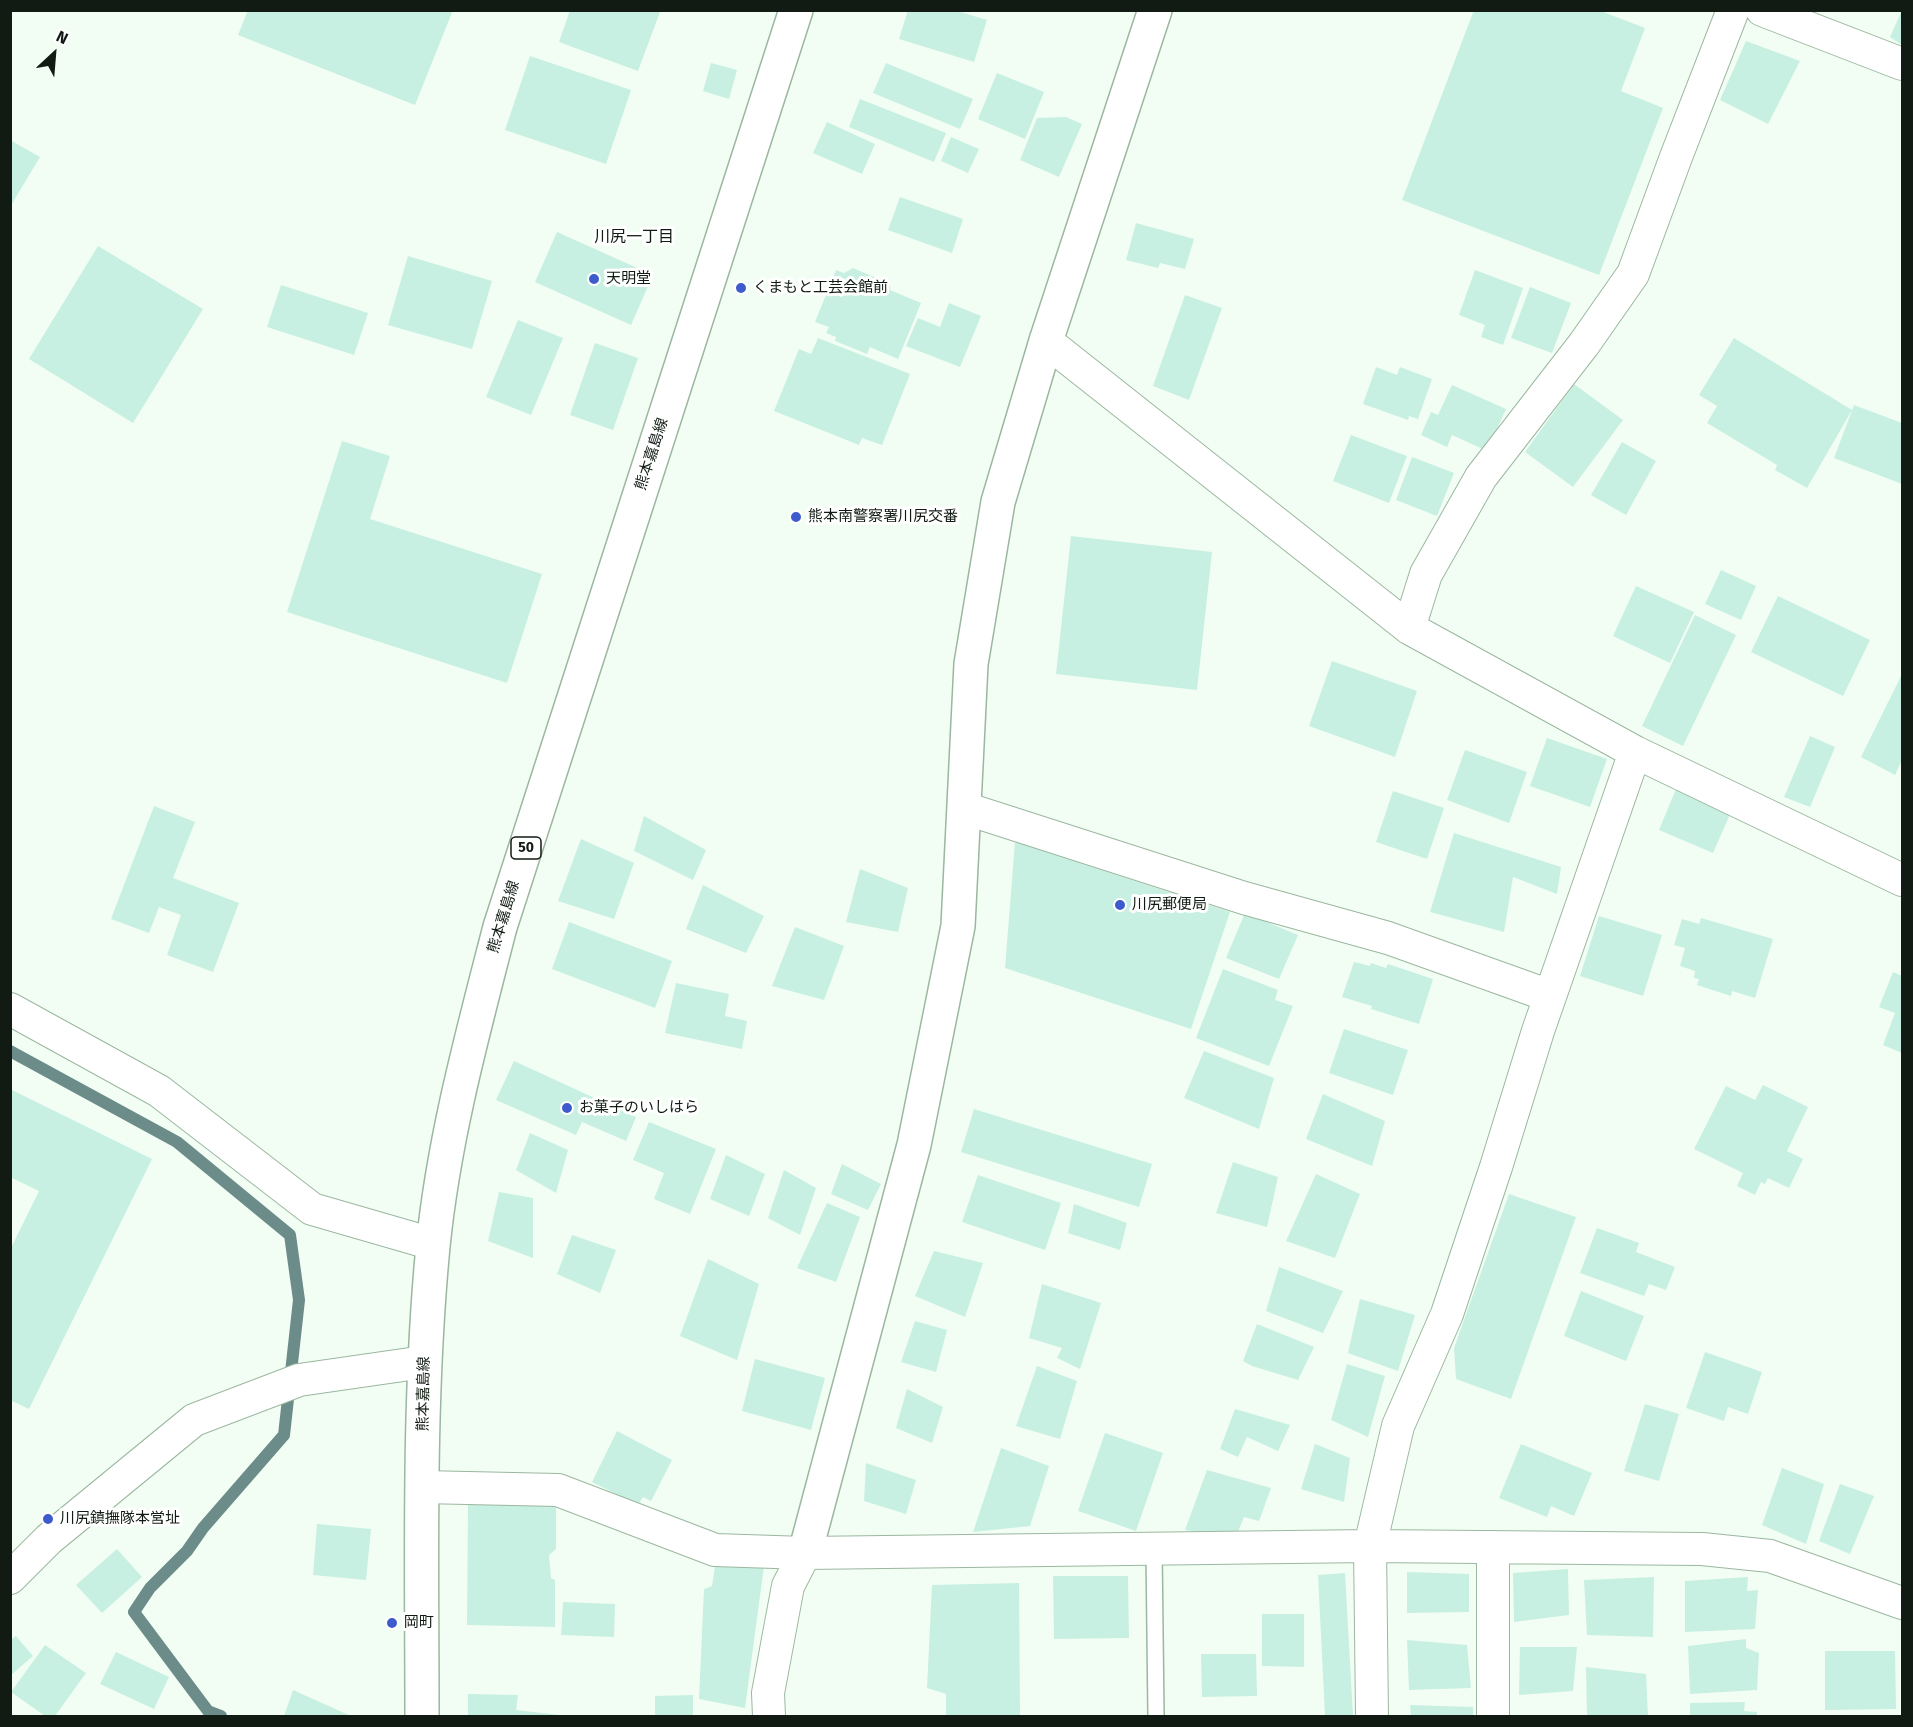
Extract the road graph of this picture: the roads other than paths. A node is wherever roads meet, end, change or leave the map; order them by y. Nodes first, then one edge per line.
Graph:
1 (796, 10) edge
2 (1155, 10) edge
3 (1733, 10) edge
4 (1762, 10) edge
5 (1902, 64) edge
6 (1046, 340) junction
7 (1409, 628) junction
8 (1635, 752) junction
9 (964, 808) junction
10 (1902, 880) edge
11 (1550, 996) junction
12 (10, 1010) edge
13 (433, 1244) junction
14 (424, 1362) junction
15 (423, 1487) junction
16 (1370, 1546) junction
17 (1493, 1547) junction
18 (1154, 1549) junction
19 (805, 1553) junction
20 (10, 1578) edge
21 (1902, 1603) edge
22 (422, 1716) edge
23 (769, 1716) edge
24 (1156, 1716) edge
25 (1372, 1716) edge
26 (1493, 1716) edge

1 - 13 main road, 熊本嘉島線 / 50
2 - 6 main road
3 - 7 street
4 - 5 street
6 - 7 street
6 - 9 main road
7 - 8 street
8 - 10 street
8 - 11 street
9 - 11 street
9 - 19 main road
11 - 16 street
12 - 13 street
13 - 14 main road, 熊本嘉島線 / 50
14 - 15 main road, 熊本嘉島線 / 50
14 - 20 street
15 - 19 street
15 - 22 main road, 熊本嘉島線 / 50
16 - 17 street
16 - 18 street
16 - 25 street
17 - 21 street
17 - 26 street
18 - 19 street
18 - 24 lane
19 - 23 street

